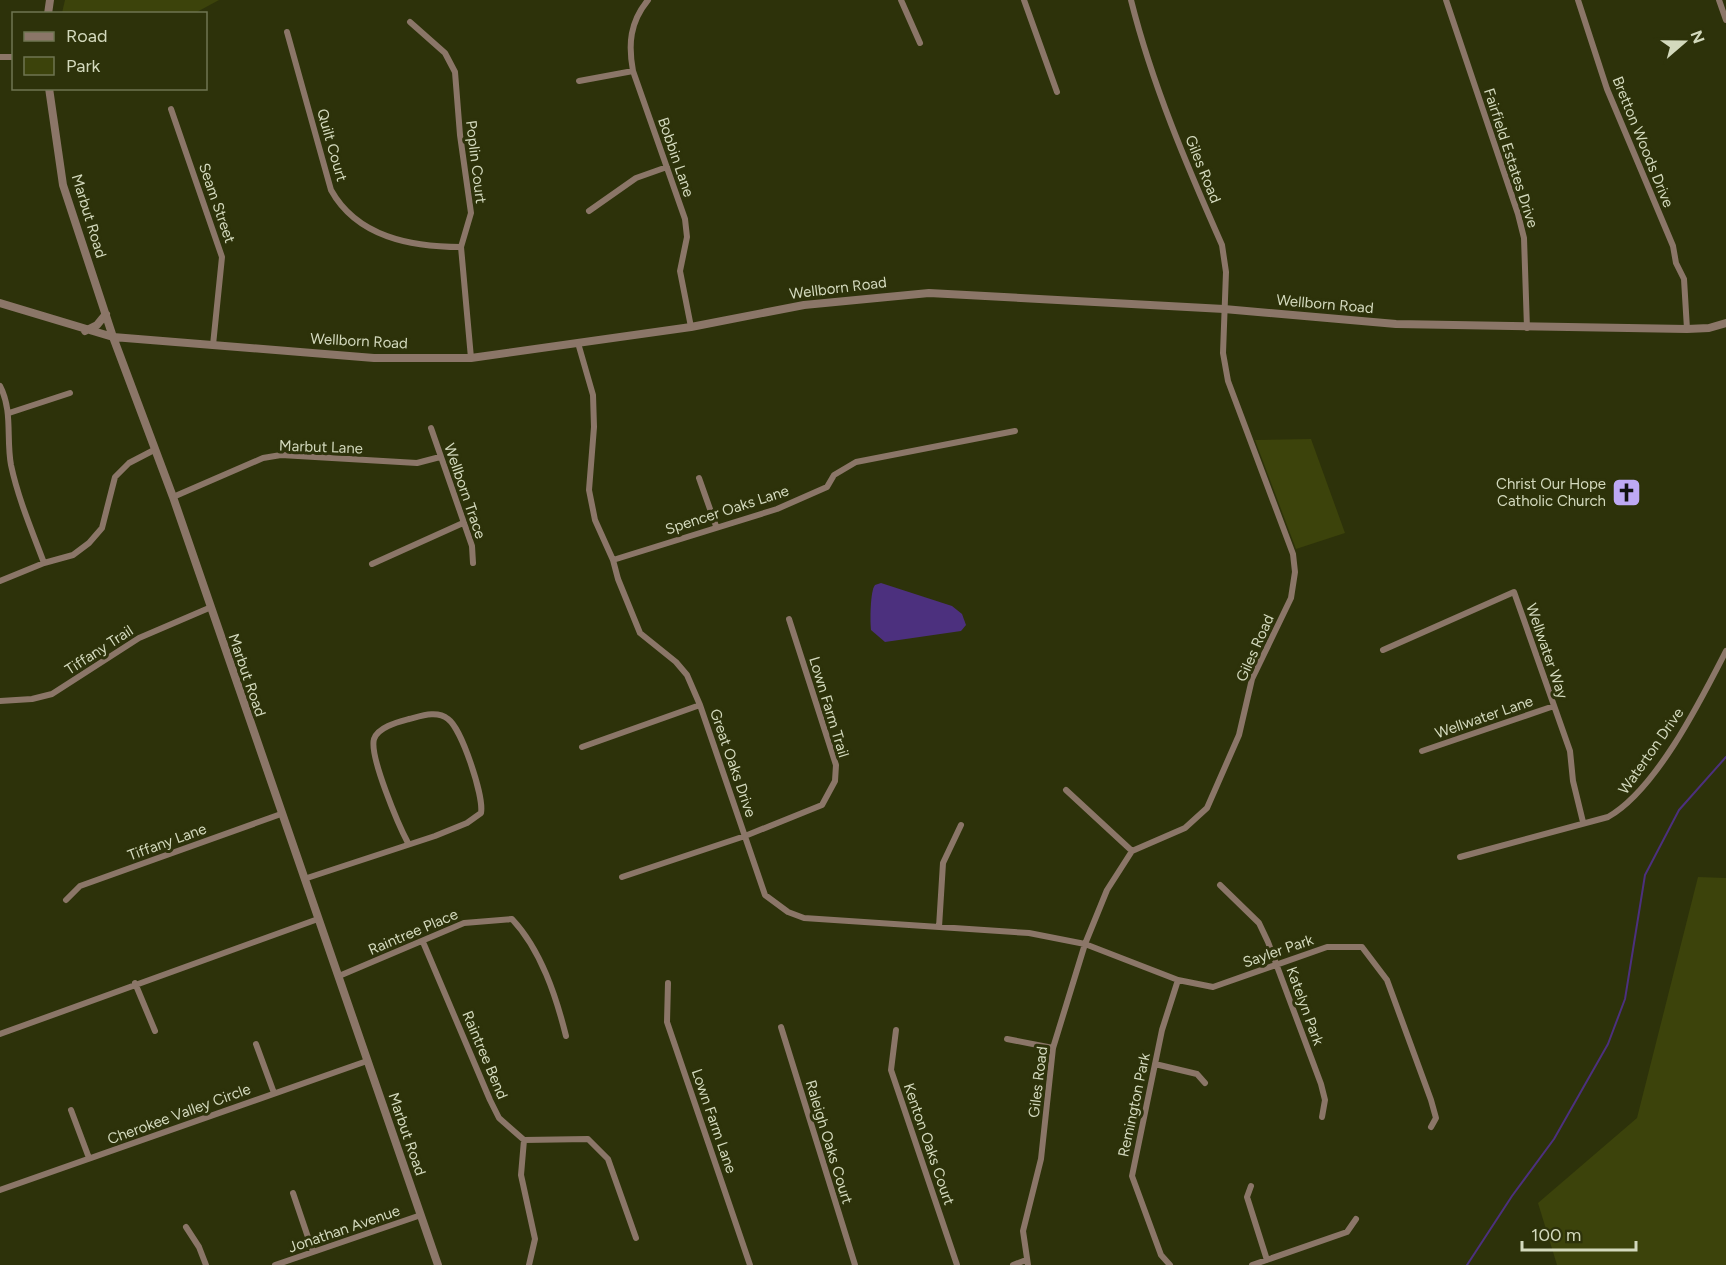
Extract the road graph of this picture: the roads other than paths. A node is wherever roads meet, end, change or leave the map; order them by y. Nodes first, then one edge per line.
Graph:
1 (648, 0) edge
2 (901, 0) edge
3 (1024, 0) edge
4 (1131, 0) edge
5 (1446, 0) edge
6 (1578, 0) edge
7 (1719, 0) edge
8 (1726, 20) edge
9 (410, 22) dead end
10 (287, 32) dead end
11 (920, 43) dead end
12 (633, 71) junction
13 (579, 81) dead end
14 (49, 90) edge
15 (1057, 92) dead end
16 (171, 109) dead end
17 (667, 167) junction
18 (589, 211) dead end
19 (461, 247) junction
20 (0, 303) edge
21 (1224, 309) junction
22 (106, 314) junction
23 (1726, 323) edge
24 (691, 327) junction
25 (1527, 328) junction
26 (1688, 329) junction
27 (85, 331) junction
28 (113, 337) junction
29 (578, 343) junction
30 (213, 345) junction
31 (471, 358) junction
32 (0, 386) edge
33 (70, 393) dead end
34 (9, 414) junction
35 (431, 428) dead end
36 (1015, 431) dead end
37 (154, 450) junction
38 (440, 457) junction
39 (699, 478) dead end
40 (173, 497) junction
41 (463, 523) junction
42 (716, 526) junction
43 (613, 560) junction
44 (44, 563) junction
45 (473, 563) dead end
46 (372, 564) dead end
47 (0, 581) edge
48 (209, 608) junction
49 (789, 619) dead end
50 (1383, 650) dead end
51 (1726, 651) edge
52 (0, 701) edge
53 (700, 705) junction
54 (1554, 706) junction
55 (582, 747) dead end
56 (1422, 751) dead end
57 (1066, 790) dead end
58 (282, 814) junction
59 (1583, 822) junction
60 (961, 825) dead end
61 (745, 836) junction
62 (408, 843) junction
63 (1132, 851) junction
64 (1460, 857) dead end
65 (622, 878) dead end
66 (304, 879) junction
67 (1220, 885) dead end
68 (66, 900) dead end
69 (318, 919) junction
70 (939, 927) junction
71 (423, 942) junction
72 (1085, 944) junction
73 (1277, 964) junction
74 (339, 976) junction
75 (1178, 980) junction
76 (135, 983) junction
77 (669, 983) dead end
78 (781, 1027) dead end
79 (896, 1030) dead end
80 (155, 1031) dead end
81 (0, 1034) edge
82 (566, 1036) dead end
83 (1007, 1039) dead end
84 (256, 1044) dead end
85 (1053, 1048) junction
86 (367, 1061) junction
87 (1155, 1064) junction
88 (1205, 1083) dead end
89 (274, 1093) junction
90 (71, 1110) dead end
91 (1322, 1117) dead end
92 (1431, 1127) dead end
93 (524, 1140) junction
94 (89, 1158) junction
95 (1251, 1186) dead end
96 (0, 1190) edge
97 (293, 1193) dead end
98 (421, 1215) junction
99 (1356, 1219) dead end
100 (186, 1227) dead end
101 (636, 1238) dead end
102 (313, 1252) junction
103 (1267, 1260) junction
104 (1027, 1263) edge
105 (206, 1265) edge
106 (275, 1265) edge
107 (438, 1265) edge
108 (529, 1265) edge
109 (750, 1265) edge
110 (855, 1265) edge
111 (957, 1265) edge
112 (1012, 1265) edge
113 (1170, 1265) edge
114 (1252, 1265) edge

1 - 12 street, Bobbin Lane
2 - 11 street
3 - 15 street
4 - 21 street, Giles Road
5 - 25 street, Fairfield Estates Drive
6 - 26 street, Bretton Woods Drive
7 - 8 street
9 - 19 street, Poplin Court
10 - 19 street, Quilt Court
12 - 13 street
12 - 17 street, Bobbin Lane
14 - 22 street, Marbut Road
16 - 30 street, Seam Street
17 - 18 street
17 - 24 street, Bobbin Lane
19 - 31 street, Poplin Court
20 - 27 street, Wellborn Road
21 - 24 street, Wellborn Road
21 - 25 street, Wellborn Road
21 - 63 street, Giles Road
22 - 27 street
22 - 28 street, Marbut Road
23 - 26 street, Wellborn Road
24 - 29 street, Wellborn Road
25 - 26 street, Wellborn Road
27 - 28 street, Wellborn Road
28 - 30 street, Wellborn Road
28 - 37 street, Marbut Road
29 - 31 street, Wellborn Road
29 - 43 street, Great Oaks Drive
30 - 31 street, Wellborn Road
32 - 34 street
33 - 34 street
34 - 44 street
35 - 38 street, Wellborn Trace
36 - 42 street, Spencer Oaks Lane
37 - 40 street, Marbut Road
37 - 44 street
38 - 40 street, Marbut Lane
38 - 41 street, Wellborn Trace
39 - 42 street
40 - 48 street, Marbut Road
41 - 45 street, Wellborn Trace
41 - 46 street
42 - 43 street, Spencer Oaks Lane
43 - 53 street, Great Oaks Drive
44 - 47 street
48 - 52 street, Tiffany Trail
48 - 58 street, Marbut Road
49 - 61 street, Lown Farm Trail
50 - 54 street, Wellwater Way
51 - 59 street, Waterton Drive
53 - 55 street
53 - 61 street, Great Oaks Drive
54 - 56 street, Wellwater Lane
54 - 59 street, Wellwater Way
57 - 63 street
58 - 66 street, Marbut Road
58 - 68 street, Tiffany Lane
59 - 64 street, Waterton Drive
60 - 70 street
61 - 65 street, Lown Farm Trail
61 - 70 street, Great Oaks Drive
62 - 62 street
62 - 66 street
63 - 72 street, Giles Road
66 - 69 street, Marbut Road
67 - 73 street, Katelyn Park
69 - 74 street, Marbut Road
69 - 76 street
70 - 72 street, Great Oaks Drive
71 - 74 street, Raintree Place
71 - 82 street, Raintree Place
71 - 93 street, Raintree Bend
72 - 75 street, Sayler Park
72 - 85 street, Giles Road
73 - 75 street, Sayler Park
73 - 91 street, Katelyn Park
73 - 92 street, Sayler Park
74 - 86 street, Marbut Road
75 - 87 street, Remington Park
76 - 80 street
76 - 81 street
77 - 109 street, Lown Farm Lane
78 - 110 street, Raleigh Oaks Court
79 - 111 street, Kenton Oaks Court
83 - 85 street
84 - 89 street
85 - 104 street, Giles Road
86 - 89 street, Cherokee Valley Circle
86 - 98 street, Marbut Road
87 - 88 street
87 - 113 street, Remington Park
89 - 94 street, Cherokee Valley Circle
90 - 94 street
93 - 101 street
93 - 108 street
94 - 96 street, Cherokee Valley Circle
95 - 103 street
97 - 102 street
98 - 102 street, Jonathan Avenue
98 - 107 street, Marbut Road
99 - 103 street
100 - 105 street
102 - 106 street, Jonathan Avenue
103 - 114 street
104 - 112 street

